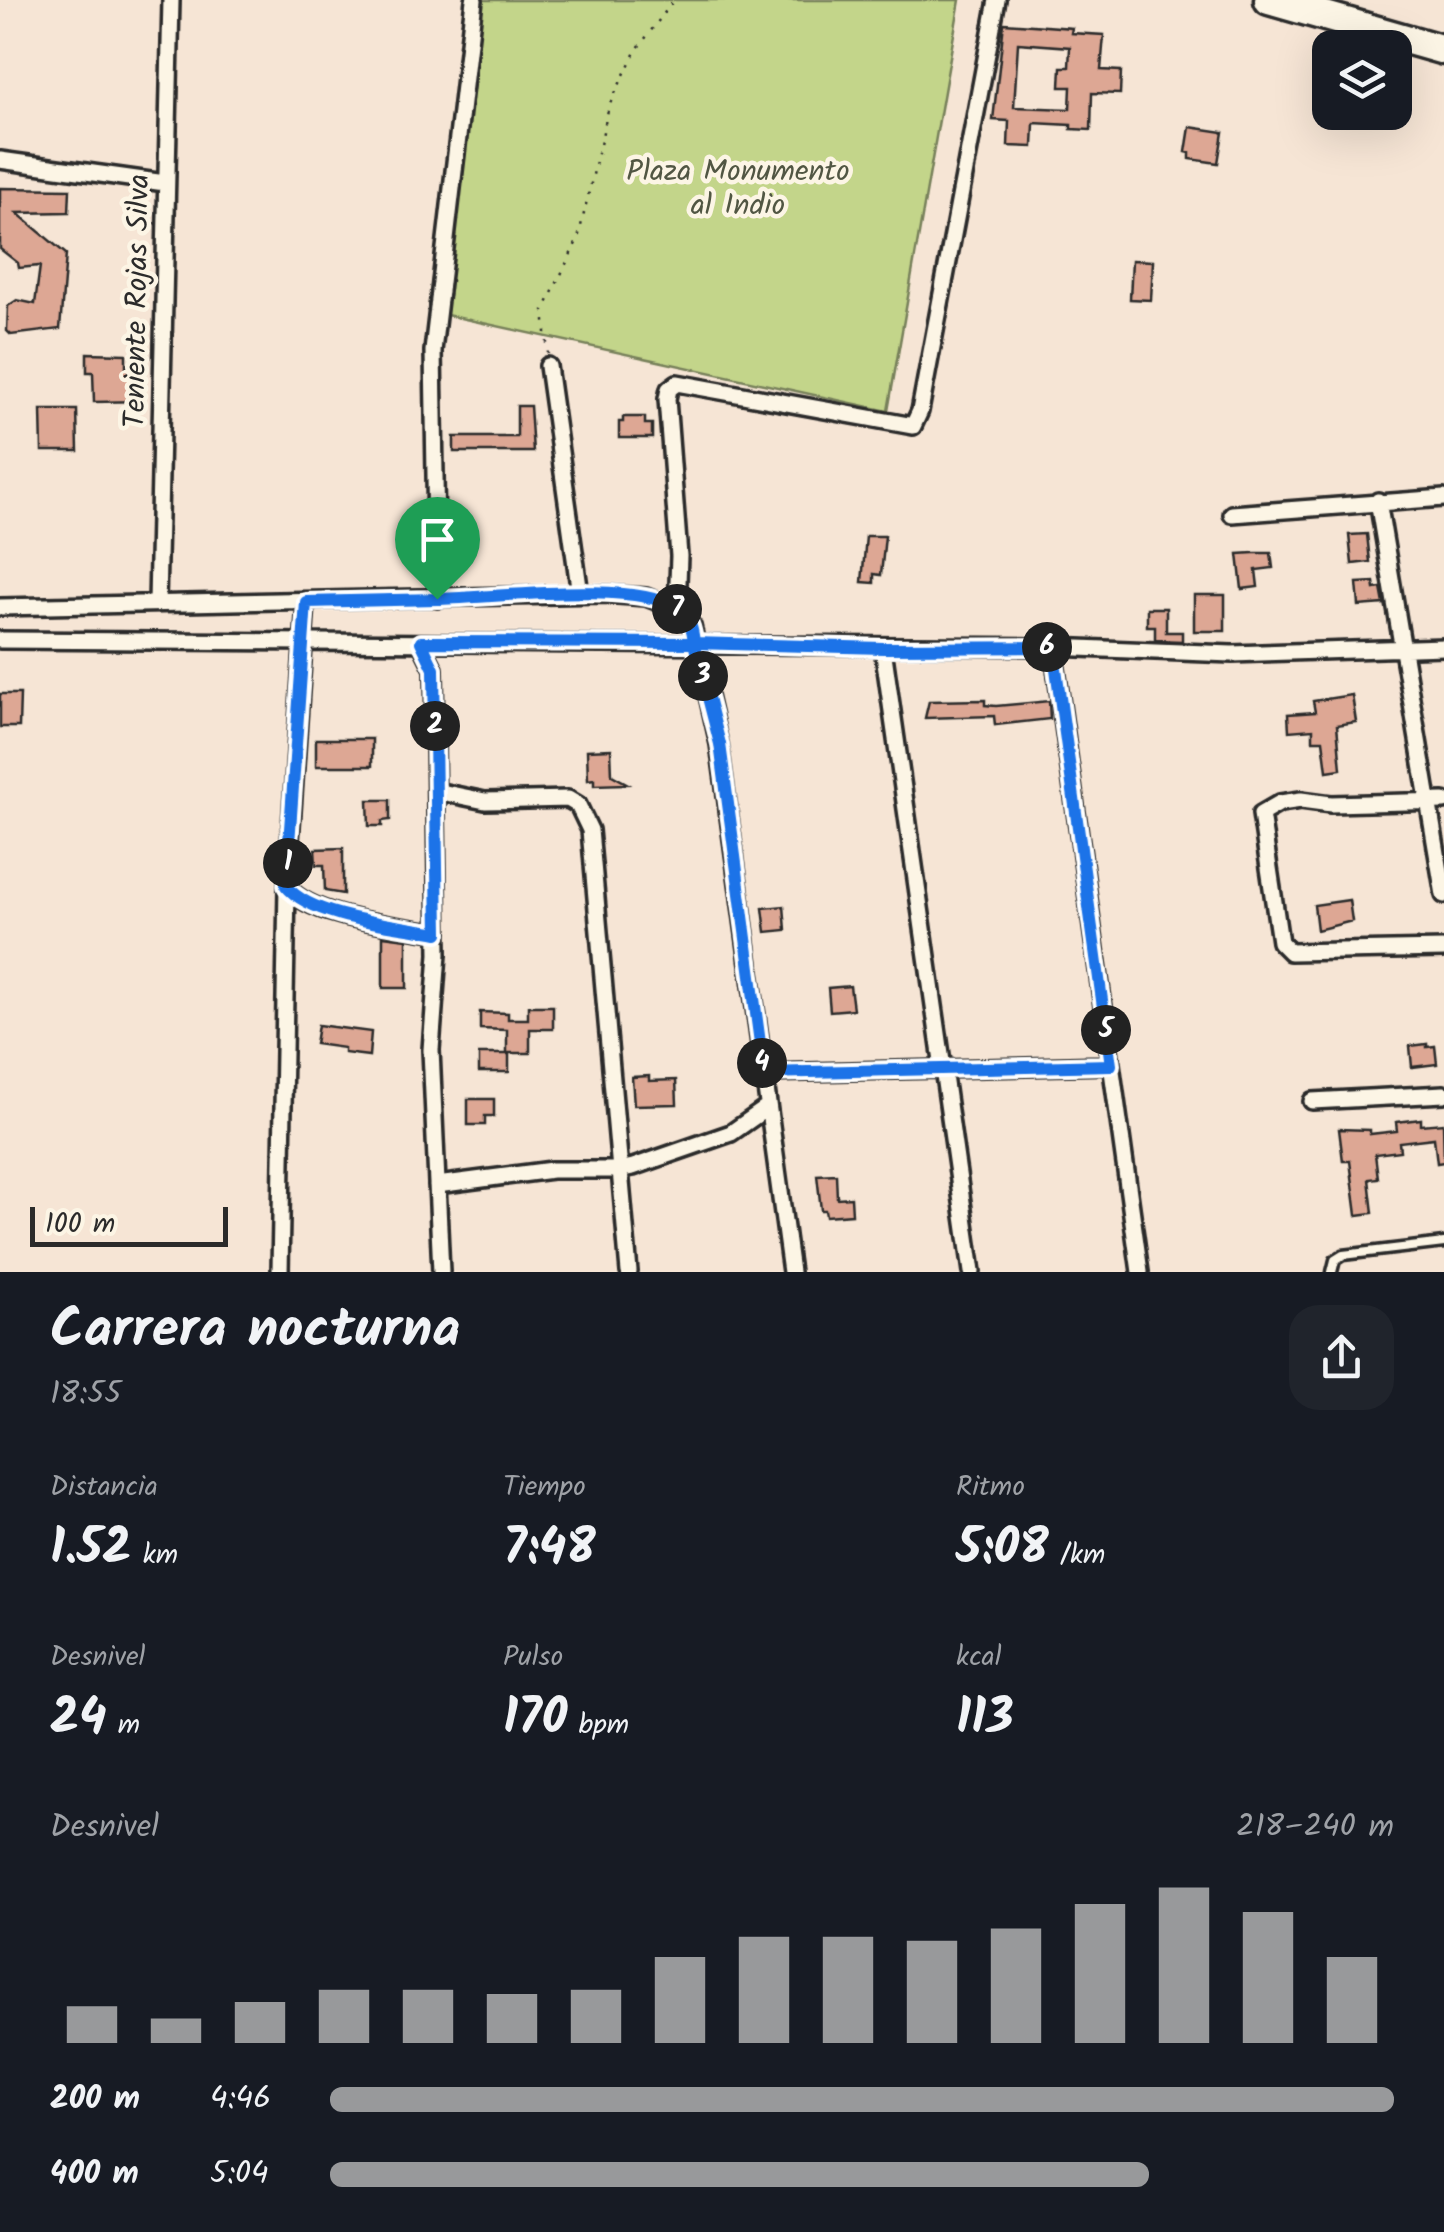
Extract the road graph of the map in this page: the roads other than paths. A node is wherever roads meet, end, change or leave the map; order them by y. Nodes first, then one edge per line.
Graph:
1 (171, 0) edge
2 (474, 0) edge
3 (997, 0) edge
4 (1269, 0) edge
5 (1444, 50) edge
6 (0, 160) edge
7 (165, 182) junction
8 (548, 366) road end
9 (1444, 498) edge
10 (1378, 501) junction
11 (1232, 514) dead end
12 (580, 594) junction
13 (437, 599) junction
14 (306, 602) junction
15 (157, 603) junction
16 (0, 607) edge
17 (677, 609) junction
18 (0, 640) edge
19 (306, 642) junction
20 (421, 642) junction
21 (694, 643) junction
22 (1053, 647) junction
23 (1444, 647) edge
24 (883, 648) junction
25 (1402, 651) junction
26 (436, 791) junction
27 (1444, 801) edge
28 (1426, 802) junction
29 (286, 886) junction
30 (1444, 894) edge
31 (438, 933) junction
32 (1444, 948) edge
33 (1111, 1065) junction
34 (942, 1069) junction
35 (764, 1073) junction
36 (1444, 1094) edge
37 (1312, 1101) dead end
38 (768, 1107) junction
39 (618, 1170) junction
40 (437, 1184) junction
41 (1444, 1243) edge
42 (280, 1272) edge
43 (441, 1272) edge
44 (629, 1272) edge
45 (791, 1272) edge
46 (972, 1272) edge
47 (1140, 1272) edge
48 (1332, 1272) edge

1 - 7 street, Teniente Rojas Silva
2 - 13 street
3 - 17 street
4 - 5 highway
6 - 7 street
7 - 15 street, Teniente Rojas Silva
8 - 12 street
9 - 10 street
10 - 11 street
10 - 25 street
12 - 13 street
12 - 17 street
13 - 14 street
14 - 15 street
14 - 19 street
15 - 16 street
17 - 21 street
18 - 19 street
19 - 20 street
19 - 29 street
20 - 21 street
20 - 26 street
21 - 24 street
21 - 35 street
22 - 24 street
22 - 25 street
22 - 33 street
23 - 25 street
24 - 34 street
25 - 28 street
26 - 31 street
26 - 39 street
27 - 28 street
28 - 30 street
28 - 32 street
29 - 31 street
29 - 42 street
31 - 40 street
33 - 34 street
33 - 47 street
34 - 35 street
34 - 46 street
35 - 38 street
36 - 37 street
38 - 39 street
38 - 45 street
39 - 40 street
39 - 44 street
40 - 43 street
41 - 48 lane

